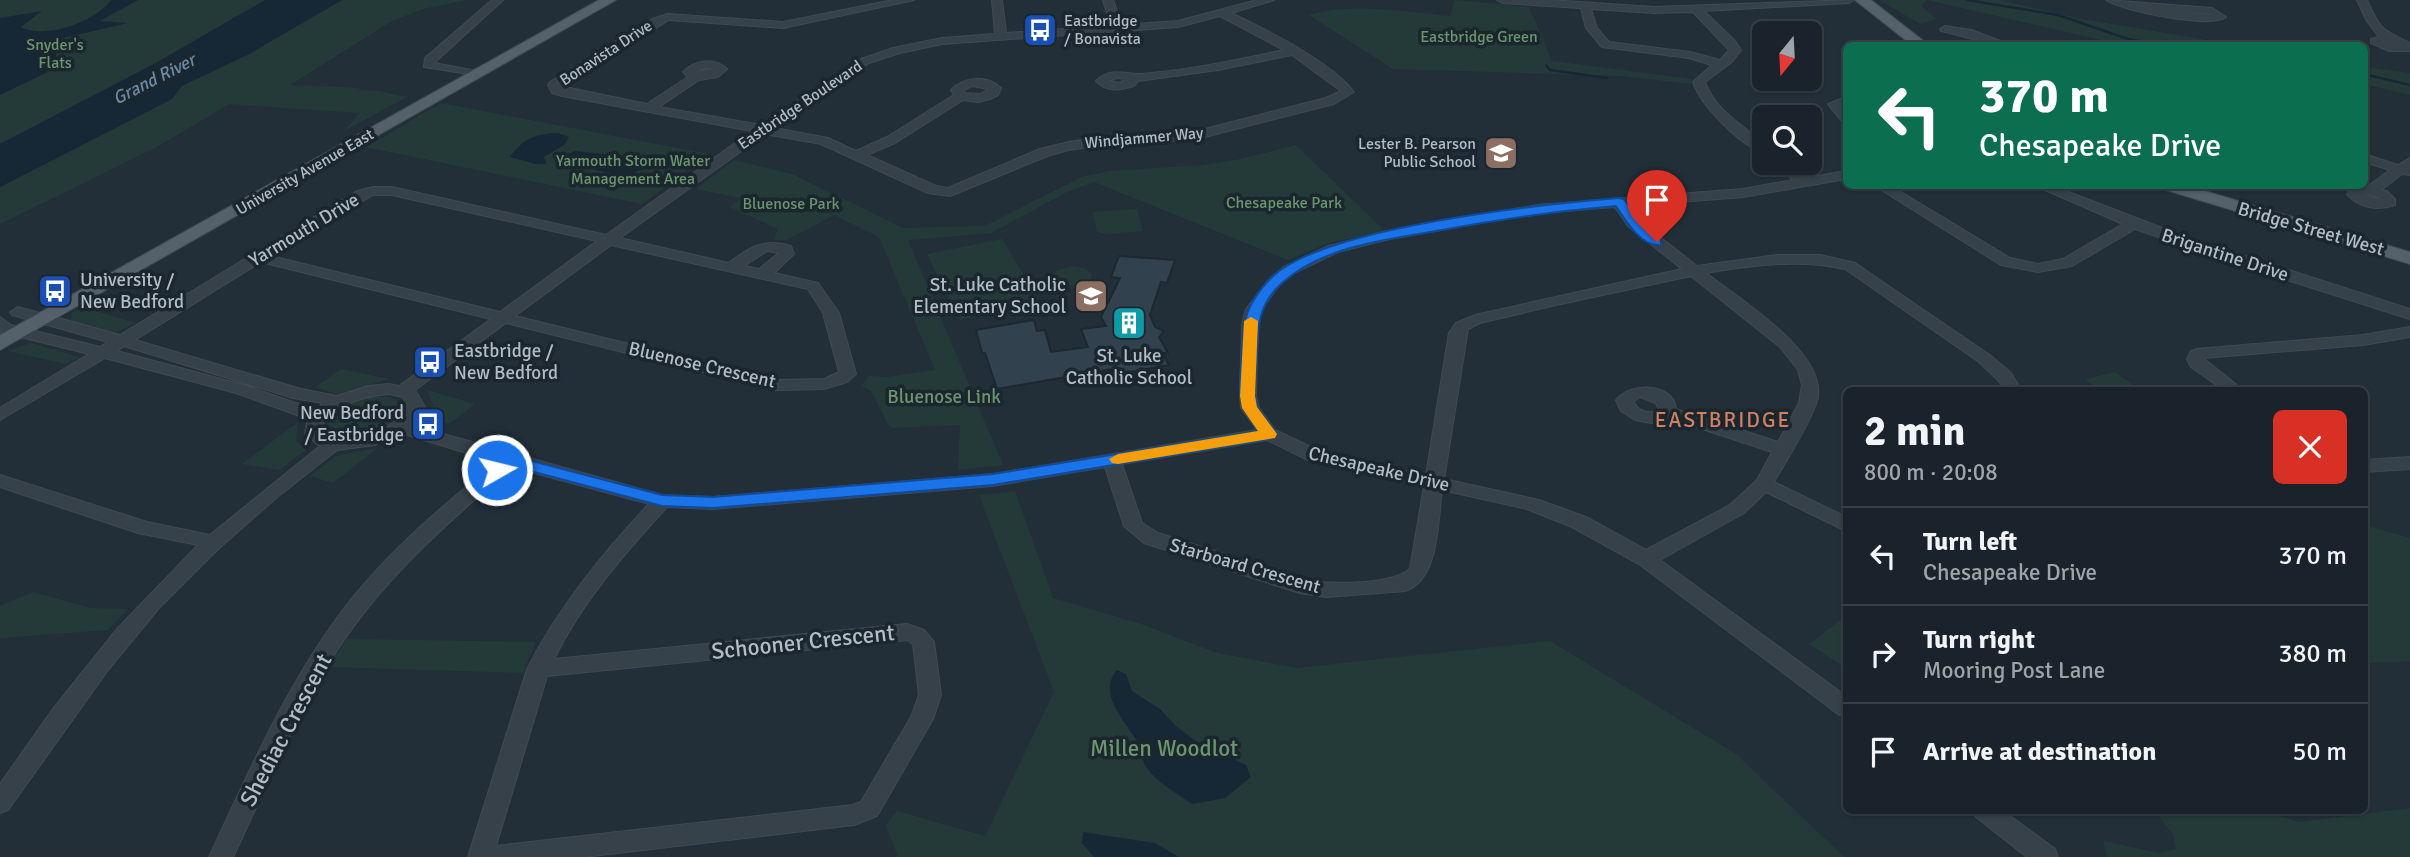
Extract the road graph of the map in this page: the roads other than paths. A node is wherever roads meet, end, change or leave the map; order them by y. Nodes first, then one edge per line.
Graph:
1 (498, 0) edge
2 (595, 0) edge
3 (609, 0) edge
4 (844, 0) edge
5 (909, 0) edge
6 (997, 0) edge
7 (1108, 0) edge
8 (1269, 0) edge
9 (1502, 0) edge
10 (1803, 0) edge
11 (1849, 0) edge
12 (1861, 0) edge
13 (2111, 0) edge
14 (2362, 0) edge
15 (1774, 3) edge
16 (2141, 6) junction
17 (1586, 8) junction
18 (1696, 9) junction
19 (856, 11) junction
20 (1222, 13) junction
21 (1118, 29) junction
22 (1945, 29) dead end
23 (1001, 36) junction
24 (2389, 39) dead end
25 (1918, 42) edge
26 (1997, 42) edge
27 (1294, 51) junction
28 (1721, 64) junction
29 (472, 73) junction
30 (696, 77) dead end
31 (1133, 79) dead end
32 (961, 96) dead end
33 (1843, 102) edge
34 (649, 108) junction
35 (1843, 114) edge
36 (763, 129) junction
37 (1752, 139) edge
38 (859, 154) junction
39 (2368, 159) edge
40 (2407, 168) edge
41 (1795, 175) edge
42 (1843, 176) edge
43 (1805, 183) junction
44 (1886, 189) edge
45 (2050, 189) edge
46 (2181, 189) edge
47 (2370, 191) dead end
48 (1619, 202) junction
49 (2133, 223) junction
50 (607, 240) junction
51 (259, 257) junction
52 (2410, 258) edge
53 (732, 268) junction
54 (1694, 272) junction
55 (763, 274) junction
56 (2410, 313) edge
57 (502, 318) junction
58 (15, 325) edge
59 (2410, 332) edge
60 (121, 340) junction
61 (103, 352) junction
62 (2011, 387) edge
63 (2231, 387) edge
64 (403, 391) junction
65 (339, 401) junction
66 (1668, 412) dead end
67 (0, 415) edge
68 (318, 417) junction
69 (399, 427) junction
70 (1269, 434) junction
71 (333, 445) junction
72 (1781, 449) junction
73 (509, 460) junction
74 (1112, 460) junction
75 (2410, 463) edge
76 (2368, 466) edge
77 (0, 481) edge
78 (1433, 482) junction
79 (1764, 484) junction
80 (662, 501) junction
81 (1843, 524) edge
82 (213, 542) junction
83 (1646, 559) junction
84 (538, 669) junction
85 (1843, 706) edge
86 (0, 803) edge
87 (1989, 814) edge
88 (221, 857) edge
89 (480, 857) edge
90 (494, 857) edge
91 (2046, 857) edge

1 - 29 street
2 - 29 main road, University Avenue East
3 - 29 main road, University Avenue East
4 - 19 street
5 - 19 street, Bonavista Drive
6 - 23 street
7 - 21 street
8 - 20 street, Eastbridge Boulevard
9 - 17 street
10 - 15 street
11 - 15 street
12 - 25 main road
13 - 16 street
14 - 24 street
15 - 18 street
16 - 16 street
17 - 18 street
17 - 28 street
18 - 28 street
19 - 34 street, Bonavista Drive
20 - 21 street, Eastbridge Boulevard
20 - 27 street, Windjammer Way
21 - 23 street, Eastbridge Boulevard
22 - 26 street
23 - 36 street, Eastbridge Boulevard
27 - 31 street
27 - 38 street, Windjammer Way
28 - 37 street
29 - 58 main road, University Avenue East
30 - 34 street
32 - 38 street
33 - 35 street
34 - 36 street, Bonavista Drive
36 - 38 street, Windjammer Way
36 - 50 street, Eastbridge Boulevard
39 - 40 street
40 - 47 street
41 - 43 street
42 - 43 street, Chesapeake Drive
43 - 48 street, Chesapeake Drive
44 - 49 street
45 - 49 street, Brigantine Drive
46 - 52 main road, Bridge Street West
48 - 54 street
48 - 70 street, Chesapeake Drive
49 - 56 street, Brigantine Drive
50 - 51 street, Yarmouth Drive
50 - 53 street, Bluenose Crescent
50 - 57 street, Eastbridge Boulevard
51 - 57 street
51 - 60 street, Yarmouth Drive
53 - 55 street, Bluenose Crescent
53 - 55 street
54 - 62 street
54 - 72 street
54 - 78 street
55 - 57 street, Bluenose Crescent
57 - 64 street, Eastbridge Boulevard
58 - 60 street
58 - 61 street
59 - 63 street
60 - 61 street, Yarmouth Drive
60 - 65 street
61 - 67 street, Yarmouth Drive
61 - 68 street
64 - 65 street
64 - 69 street
65 - 68 street
66 - 72 street
68 - 71 street
69 - 71 street
69 - 73 street
70 - 74 street
70 - 78 street, Chesapeake Drive
71 - 82 street
72 - 79 street
73 - 80 street
73 - 88 street, Shediac Crescent
74 - 78 street, Starboard Crescent
74 - 80 street
75 - 76 street
77 - 82 street
78 - 83 street, Chesapeake Drive
79 - 81 street
79 - 83 street
80 - 84 street
82 - 86 street
83 - 85 street, Chesapeake Drive
84 - 89 street
84 - 90 street, Schooner Crescent
87 - 91 street

